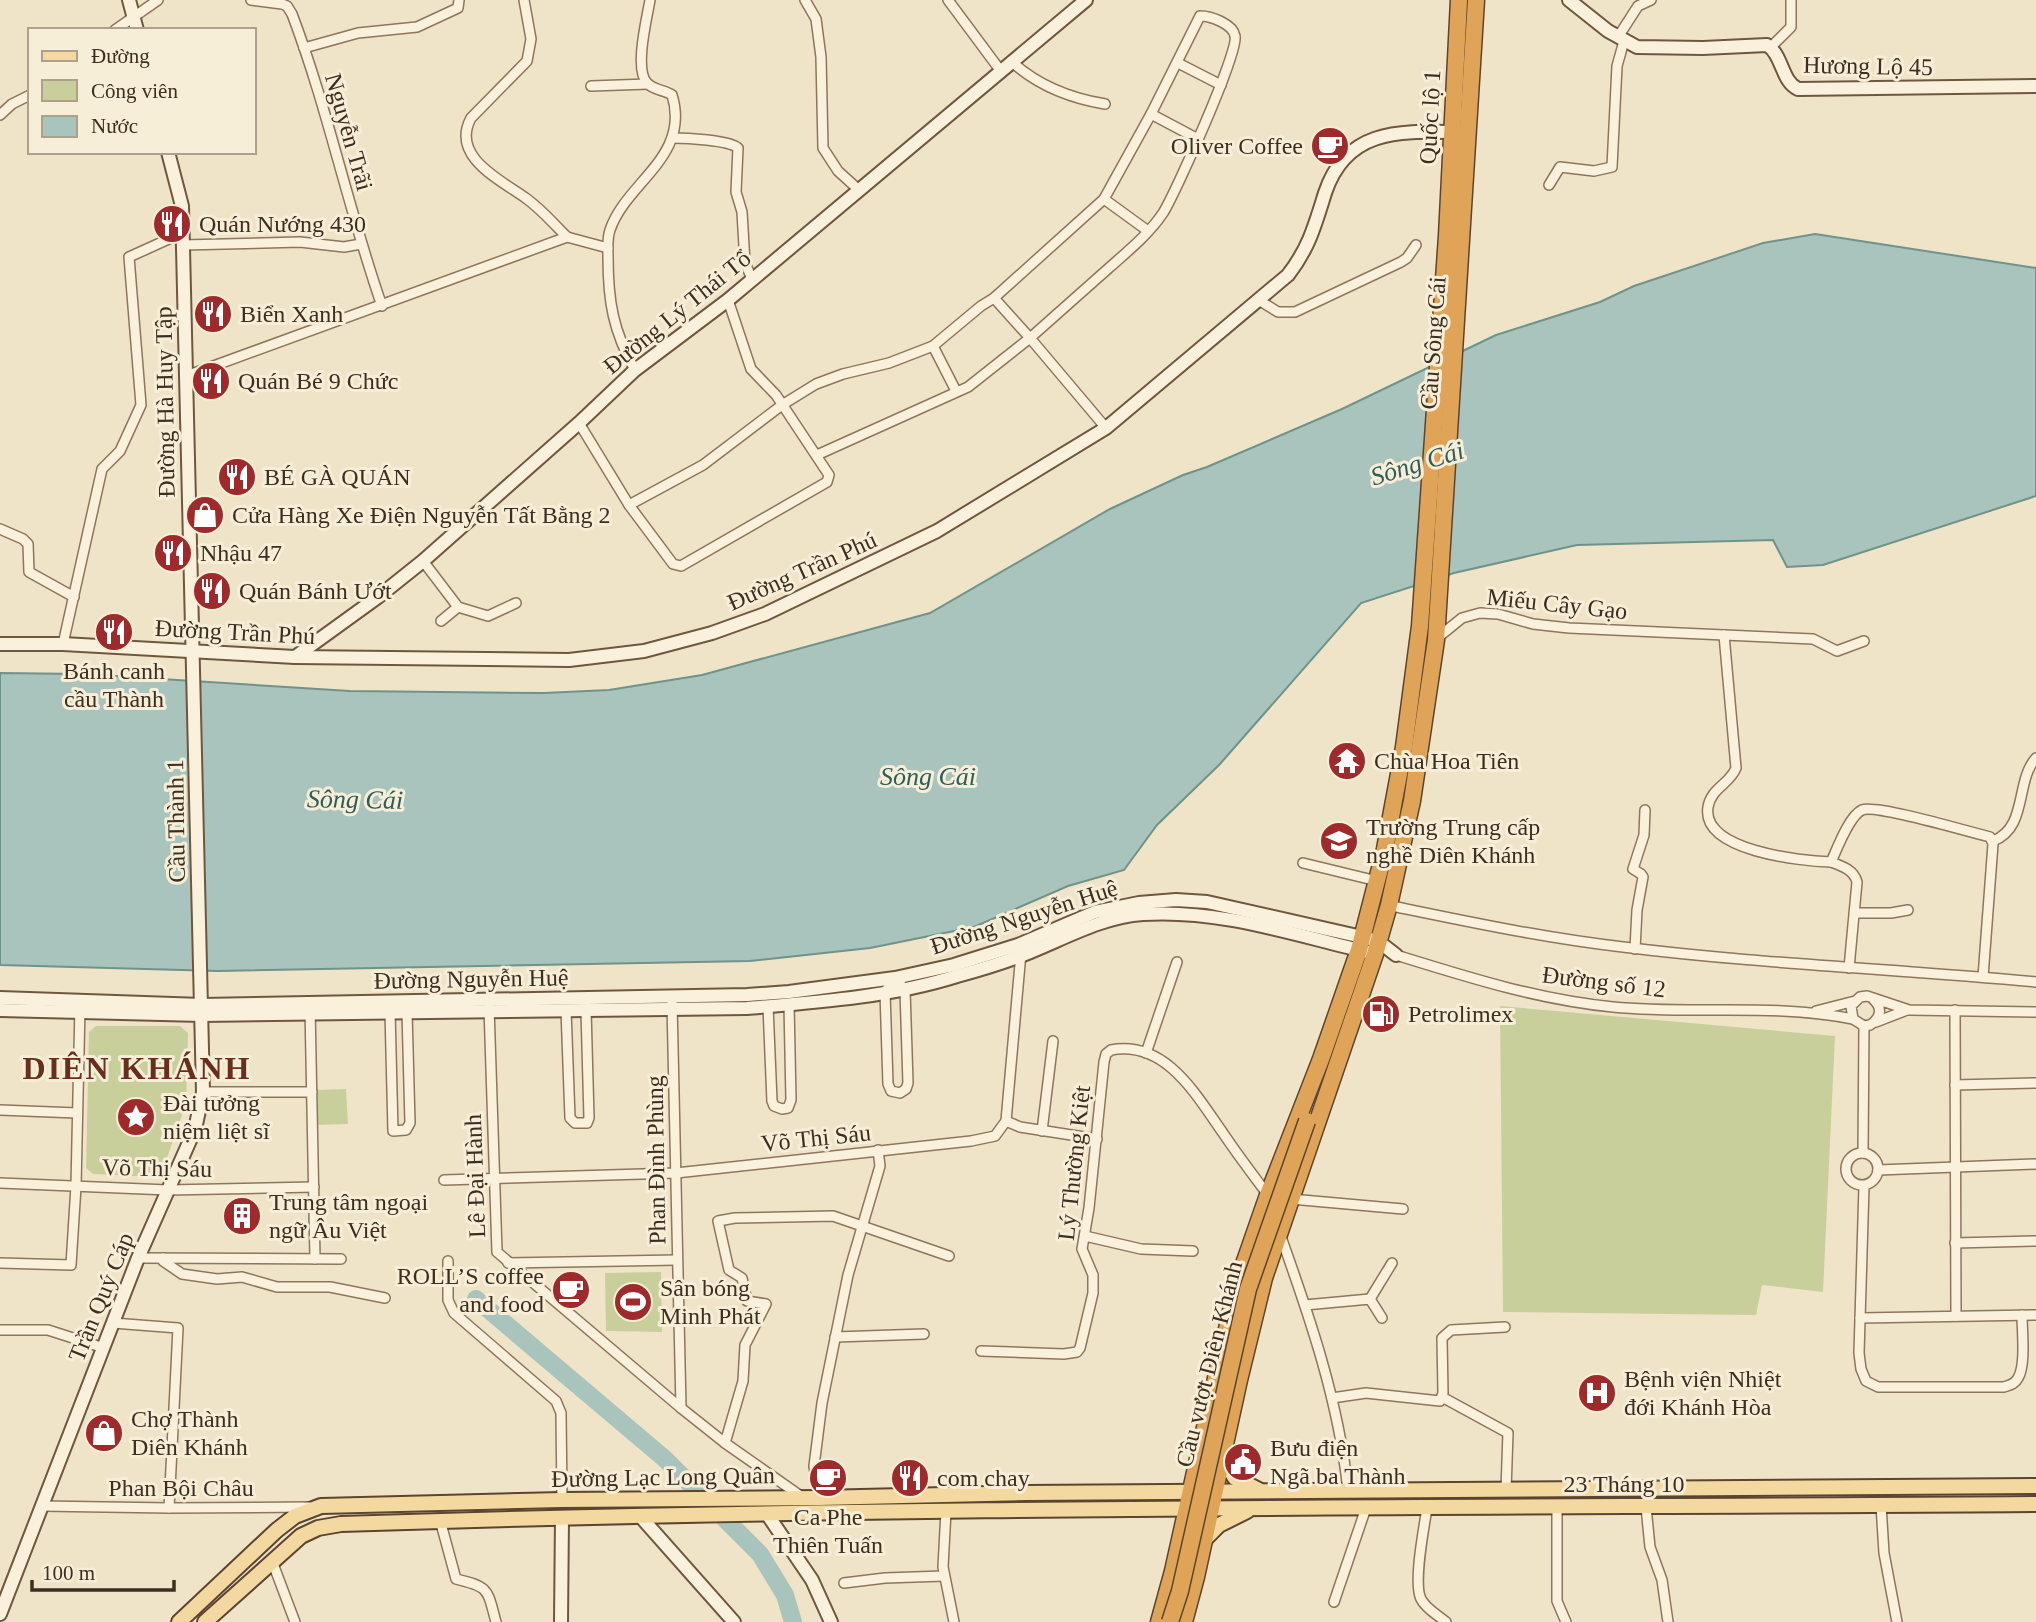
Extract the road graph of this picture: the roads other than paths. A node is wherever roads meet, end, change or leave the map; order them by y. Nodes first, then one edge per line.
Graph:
1 (129, 0) edge
2 (159, 0) edge
3 (251, 0) edge
4 (459, 0) edge
5 (524, 0) edge
6 (650, 0) edge
7 (805, 0) edge
8 (948, 0) edge
9 (1086, 0) edge
10 (1459, 0) edge
11 (1476, 0) edge
12 (1569, 0) edge
13 (1651, 0) edge
14 (1791, 0) edge
15 (136, 23) edge
16 (1621, 39) junction
17 (1771, 47) junction
18 (304, 48) junction
19 (1178, 64) junction
20 (1006, 66) junction
21 (648, 84) junction
22 (1221, 85) junction
23 (591, 86) dead end
24 (2036, 86) edge
25 (28, 95) edge
26 (1105, 104) dead end
27 (1151, 114) junction
28 (0, 115) edge
29 (1453, 132) junction
30 (672, 138) junction
31 (1198, 139) junction
32 (169, 154) edge
33 (1549, 185) dead end
34 (860, 191) junction
35 (1104, 199) junction
36 (1463, 230) joint
37 (1148, 231) junction
38 (1447, 236) joint
39 (567, 237) junction
40 (183, 239) junction
41 (360, 244) junction
42 (1416, 245) dead end
43 (608, 248) junction
44 (752, 279) junction
45 (994, 298) junction
46 (728, 300) junction
47 (1260, 301) junction
48 (382, 306) junction
49 (1030, 338) junction
50 (933, 346) junction
51 (635, 370) junction
52 (186, 376) junction
53 (956, 391) junction
54 (782, 405) junction
55 (579, 423) junction
56 (1106, 428) junction
57 (817, 455) junction
58 (629, 505) junction
59 (0, 529) edge
60 (423, 561) junction
61 (74, 597) junction
62 (516, 603) dead end
63 (458, 607) junction
64 (441, 621) dead end
65 (1431, 631) junction
66 (1724, 635) junction
67 (1864, 641) dead end
68 (0, 644) edge
69 (63, 644) junction
70 (193, 652) junction
71 (295, 657) junction
72 (2036, 758) edge
73 (1645, 810) dead end
74 (1993, 841) junction
75 (1831, 862) junction
76 (1303, 863) dead end
77 (1377, 881) junction
78 (1372, 901) junction
79 (1389, 905) junction
80 (1909, 910) dead end
81 (1855, 913) junction
82 (1368, 945) junction
83 (1635, 948) junction
84 (1020, 950) junction
85 (1396, 955) joint
86 (1177, 962) dead end
87 (1849, 968) junction
88 (1983, 977) junction
89 (895, 978) junction
90 (2036, 982) edge
91 (201, 989) joint
92 (905, 990) junction
93 (885, 992) junction
94 (0, 999) edge
95 (1873, 999) junction
96 (1855, 1001) junction
97 (672, 1003) junction
98 (789, 1004) junction
99 (489, 1005) junction
100 (768, 1006) junction
101 (80, 1007) junction
102 (310, 1008) junction
103 (0, 1010) edge
104 (202, 1010) junction
105 (566, 1010) junction
106 (586, 1010) junction
107 (1909, 1010) junction
108 (1955, 1010) junction
109 (1814, 1011) junction
110 (390, 1012) junction
111 (407, 1012) junction
112 (2036, 1012) edge
113 (1853, 1019) junction
114 (1876, 1022) junction
115 (1864, 1026) junction
116 (1053, 1041) dead end
117 (1146, 1053) junction
118 (1329, 1062) junction
119 (2036, 1083) edge
120 (1955, 1084) junction
121 (203, 1092) junction
122 (312, 1092) junction
123 (0, 1110) edge
124 (77, 1113) junction
125 (1006, 1121) junction
126 (1042, 1131) junction
127 (1097, 1139) junction
128 (878, 1150) junction
129 (1863, 1153) junction
130 (2036, 1164) edge
131 (1878, 1170) junction
132 (676, 1173) junction
133 (494, 1179) junction
134 (444, 1180) dead end
135 (0, 1183) edge
136 (1864, 1185) junction
137 (76, 1186) junction
138 (314, 1187) junction
139 (168, 1190) junction
140 (1268, 1195) junction
141 (1292, 1199) junction
142 (1403, 1209) dead end
143 (864, 1227) junction
144 (1279, 1233) junction
145 (1085, 1236) junction
146 (2036, 1241) edge
147 (1955, 1242) junction
148 (1193, 1251) dead end
149 (949, 1256) dead end
150 (138, 1258) junction
151 (163, 1258) junction
152 (315, 1259) junction
153 (341, 1259) dead end
154 (677, 1260) junction
155 (448, 1261) dead end
156 (0, 1263) edge
157 (508, 1263) junction
158 (1392, 1263) dead end
159 (385, 1298) dead end
160 (1370, 1299) junction
161 (1305, 1305) junction
162 (2022, 1315) junction
163 (2036, 1315) edge
164 (1956, 1316) junction
165 (1382, 1318) dead end
166 (1860, 1318) junction
167 (113, 1323) junction
168 (1505, 1327) dead end
169 (0, 1331) edge
170 (923, 1334) dead end
171 (835, 1337) junction
172 (104, 1348) junction
173 (981, 1351) dead end
174 (1442, 1396) junction
175 (1332, 1398) junction
176 (681, 1408) junction
177 (725, 1443) junction
178 (1222, 1457) junction
179 (2036, 1486) edge
180 (1506, 1490) junction
181 (1348, 1491) junction
182 (1190, 1492) junction
183 (1264, 1492) junction
184 (811, 1498) junction
185 (562, 1500) junction
186 (1213, 1501) junction
187 (2036, 1504) edge
188 (1881, 1505) junction
189 (41, 1506) junction
190 (321, 1506) junction
191 (1557, 1507) junction
192 (1646, 1507) junction
193 (169, 1508) junction
194 (1255, 1508) junction
195 (1366, 1508) junction
196 (1427, 1508) junction
197 (1186, 1509) junction
198 (946, 1511) junction
199 (767, 1514) junction
200 (640, 1516) junction
201 (562, 1517) junction
202 (440, 1520) junction
203 (1205, 1539) junction
204 (272, 1561) junction
205 (944, 1576) junction
206 (844, 1583) dead end
207 (1334, 1601) dead end
208 (0, 1614) edge
209 (179, 1622) edge
210 (205, 1622) edge
211 (295, 1622) edge
212 (496, 1622) edge
213 (561, 1622) edge
214 (734, 1622) edge
215 (831, 1622) edge
216 (954, 1622) edge
217 (1159, 1622) edge
218 (1170, 1622) edge
219 (1184, 1622) edge
220 (1446, 1622) edge
221 (1566, 1622) edge
222 (1668, 1622) edge
223 (1897, 1622) edge

1 - 15 street
2 - 15 street
3 - 18 street, Nguyễn Trãi
4 - 18 street
5 - 39 street
6 - 21 street
7 - 34 street
8 - 20 street
9 - 20 street, Đường Lý Thái Tổ
10 - 29 highway, Quốc lộ 1
11 - 36 highway, Quốc lộ 1
12 - 16 street, Hương Lộ 45
13 - 16 street
14 - 17 street
16 - 17 street, Hương Lộ 45
16 - 33 street
17 - 24 street, Hương Lộ 45
18 - 41 street, Nguyễn Trãi
19 - 22 street
19 - 22 street
19 - 27 street
20 - 26 street
20 - 34 street, Đường Lý Thái Tổ
21 - 23 street
21 - 30 street
22 - 31 street
25 - 28 street
27 - 31 street
27 - 35 street
29 - 38 highway, Quốc lộ 1
29 - 47 street, Đường Trần Phú
30 - 43 street
30 - 44 street
31 - 37 street
32 - 40 street, Đường Hà Huy Tập
34 - 44 street, Đường Lý Thái Tổ
35 - 37 street
35 - 45 street
36 - 65 highway, Cầu Sông Cái
37 - 49 street
38 - 65 highway, Cầu Sông Cái
39 - 43 street
39 - 48 street
40 - 41 street
40 - 52 street, Đường Hà Huy Tập
40 - 61 street
41 - 48 street, Nguyễn Trãi
42 - 47 street
43 - 51 street
44 - 46 street, Đường Lý Thái Tổ
45 - 49 street
45 - 50 street
46 - 51 street, Đường Lý Thái Tổ
46 - 54 street
47 - 56 street, Đường Trần Phú
48 - 52 street
49 - 53 street
49 - 56 street
50 - 53 street
50 - 54 street
51 - 55 street, Đường Lý Thái Tổ
52 - 70 street, Đường Hà Huy Tập
53 - 57 street
54 - 57 street
54 - 58 street
55 - 58 street
55 - 60 street, Đường Lý Thái Tổ
56 - 71 street, Đường Trần Phú
57 - 58 street
59 - 61 street
60 - 63 street
60 - 71 street, Đường Lý Thái Tổ
61 - 69 street
62 - 63 street
63 - 64 street
65 - 66 street, Miếu Cây Gạo
65 - 77 highway
65 - 79 highway
66 - 67 street, Miếu Cây Gạo
66 - 75 street
68 - 69 street, Đường Trần Phú
69 - 70 street, Đường Trần Phú
70 - 71 street, Đường Trần Phú
70 - 91 street, Cầu Thành 1
72 - 74 street
73 - 83 street
74 - 75 street
74 - 88 street
75 - 81 street
76 - 77 street
77 - 78 highway
78 - 79 street
78 - 82 highway
79 - 82 highway
79 - 83 street
80 - 81 street
81 - 87 street
82 - 84 street, Đường Nguyễn Huệ
82 - 85 street, Đường Nguyễn Huệ
82 - 118 highway
83 - 87 street
84 - 89 street, Đường Nguyễn Huệ
84 - 92 street, Đường Nguyễn Huệ
84 - 125 street
85 - 109 street, Đường số 12
86 - 117 street
87 - 88 street
88 - 90 street
89 - 92 street
89 - 93 street
89 - 97 street, Đường Nguyễn Huệ
91 - 104 street, Trần Quý Cáp
92 - 93 street, Đường Nguyễn Huệ
92 - 93 street
93 - 98 street, Đường Nguyễn Huệ
94 - 101 street, Đường Nguyễn Huệ
95 - 96 street
95 - 107 street
95 - 114 street
96 - 109 street, Đường số 12
96 - 113 street
97 - 99 street, Đường Nguyễn Huệ
97 - 100 street, Đường Nguyễn Huệ
97 - 106 street, Đường Nguyễn Huệ
97 - 132 street, Phan Đình Phùng
98 - 100 street, Đường Nguyễn Huệ
98 - 100 street
99 - 102 street, Đường Nguyễn Huệ
99 - 105 street, Đường Nguyễn Huệ
99 - 111 street, Đường Nguyễn Huệ
99 - 133 street, Lê Đại Hành
101 - 103 street, Đường Nguyễn Huệ
101 - 104 street, Đường Nguyễn Huệ
101 - 124 street
102 - 104 street, Đường Nguyễn Huệ
102 - 110 street, Đường Nguyễn Huệ
102 - 122 street
104 - 121 street, Trần Quý Cáp
105 - 106 street, Đường Nguyễn Huệ
105 - 106 street
107 - 108 street
107 - 114 street
108 - 112 street
108 - 120 street
109 - 113 street, Đường số 12
110 - 111 street, Đường Nguyễn Huệ
110 - 111 street
113 - 115 street
114 - 115 street
115 - 129 street
116 - 126 street
117 - 127 street, Lý Thường Kiệt
117 - 140 street
118 - 140 highway
118 - 141 highway
118 - 218 highway, Cầu vượt Diên Khánh, bridge
119 - 120 street
120 - 147 street
121 - 122 street
121 - 139 street, Trần Quý Cáp
122 - 138 street
123 - 124 street
124 - 137 street
125 - 126 street
125 - 128 street, Võ Thị Sáu
126 - 127 street
127 - 145 street, Lý Thường Kiệt
128 - 132 street, Võ Thị Sáu
128 - 143 street
129 - 131 street
129 - 136 street
130 - 131 street
131 - 136 street
132 - 133 street, Võ Thị Sáu
132 - 154 street, Phan Đình Phùng
133 - 134 street, Võ Thị Sáu
133 - 157 street, Lê Đại Hành
135 - 137 street, Võ Thị Sáu
136 - 166 street
137 - 139 street, Võ Thị Sáu
137 - 156 street
138 - 139 street, Võ Thị Sáu
138 - 152 street
139 - 150 street, Trần Quý Cáp
140 - 182 highway
141 - 142 street
141 - 144 highway
143 - 149 street
143 - 171 street
143 - 177 street
144 - 161 street
144 - 178 highway
145 - 148 street
145 - 173 street, Lý Thường Kiệt
146 - 147 street
147 - 164 street
150 - 151 street
150 - 167 street, Trần Quý Cáp
151 - 152 street
151 - 159 street
152 - 153 street
154 - 157 street
154 - 176 street, Phan Đình Phùng
155 - 185 street
157 - 176 street, Lê Đại Hành
158 - 160 street
160 - 161 street
160 - 165 street
161 - 175 street
162 - 163 street
162 - 164 street
162 - 166 street
164 - 166 street
167 - 172 street, Trần Quý Cáp
167 - 193 street
168 - 174 street
169 - 172 street
170 - 171 street
171 - 184 street
172 - 189 street, Trần Quý Cáp
174 - 175 street
174 - 180 street
175 - 181 street
176 - 177 street, Lê Đại Hành
177 - 184 street, Lê Đại Hành
178 - 183 main road
178 - 186 highway
179 - 180 main road, 23 Tháng 10
180 - 181 main road, 23 Tháng 10
181 - 183 main road, 23 Tháng 10
182 - 184 main road, Đường Lạc Long Quân
182 - 186 main road, Đường Lạc Long Quân
182 - 197 highway
183 - 186 main road, 23 Tháng 10
184 - 185 main road, Đường Lạc Long Quân
185 - 190 main road, Đường Lạc Long Quân
186 - 194 main road, 23 Tháng 10
186 - 197 main road, Đường Lạc Long Quân
186 - 203 highway
187 - 188 main road, 23 Tháng 10
188 - 192 main road, 23 Tháng 10
188 - 223 street
189 - 193 street, Phan Bội Châu
189 - 208 street, Trần Quý Cáp
190 - 193 street, Phan Bội Châu
190 - 209 main road, Đường Lạc Long Quân
191 - 192 main road, 23 Tháng 10
191 - 196 main road, 23 Tháng 10
191 - 221 street
192 - 222 street
194 - 195 main road, 23 Tháng 10
194 - 203 main road
195 - 196 main road, 23 Tháng 10
195 - 207 street
196 - 220 street
197 - 198 main road, Đường Lạc Long Quân
197 - 217 highway
198 - 199 main road, Đường Lạc Long Quân
198 - 205 street
199 - 200 main road, Đường Lạc Long Quân
199 - 215 street
200 - 201 main road, Đường Lạc Long Quân
200 - 214 street
201 - 202 main road, Đường Lạc Long Quân
201 - 213 street
202 - 204 main road, Đường Lạc Long Quân
202 - 212 street
203 - 219 highway
204 - 210 main road, Đường Lạc Long Quân
204 - 211 street
205 - 206 street
205 - 216 street

